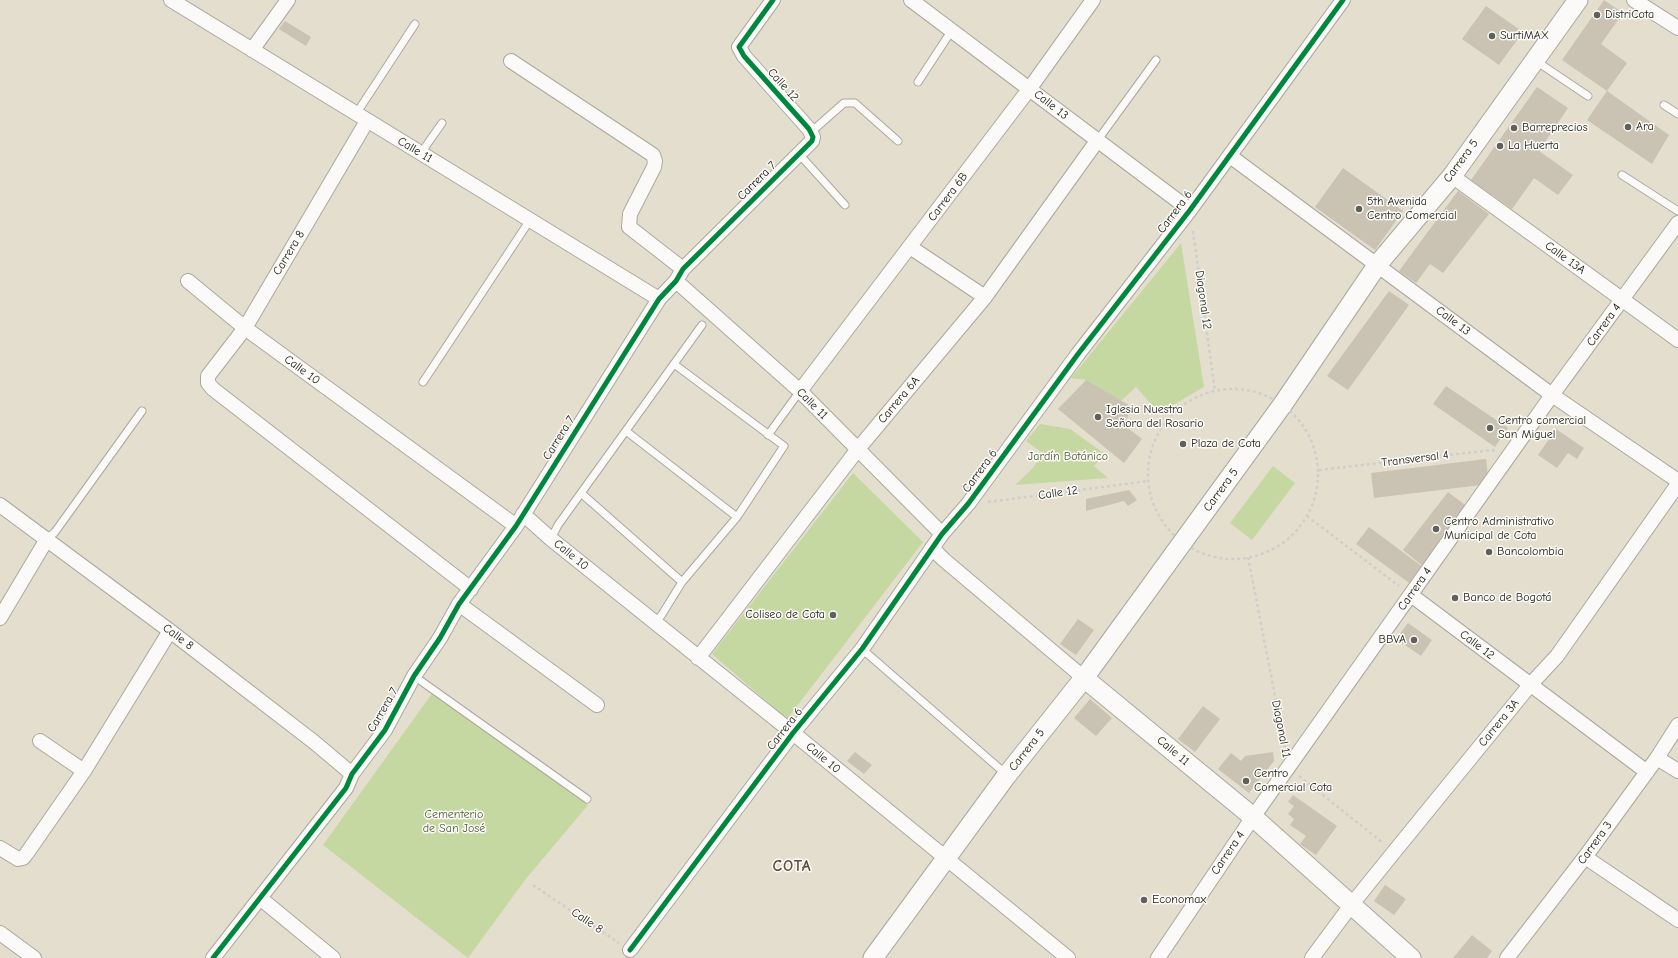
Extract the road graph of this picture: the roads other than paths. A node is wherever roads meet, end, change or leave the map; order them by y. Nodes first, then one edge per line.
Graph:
1 (171, 0) edge
2 (288, 0) edge
3 (773, 0) edge
4 (911, 0) edge
5 (1093, 0) edge
6 (1343, 0) edge
7 (1578, 0) edge
8 (1634, 0) edge
9 (415, 24) dead end
10 (1678, 28) edge
11 (952, 30) junction
12 (252, 50) junction
13 (1156, 60) dead end
14 (1534, 60) junction
15 (511, 61) dead end
16 (918, 82) dead end
17 (1030, 88) junction
18 (1588, 96) dead end
19 (1664, 105) dead end
20 (1678, 114) edge
21 (362, 117) junction
22 (442, 123) dead end
23 (812, 135) junction
24 (898, 141) dead end
25 (1097, 141) junction
26 (421, 153) junction
27 (799, 154) junction
28 (1230, 156) junction
29 (1622, 175) dead end
30 (1452, 176) junction
31 (845, 205) dead end
32 (1190, 210) junction
33 (1678, 211) edge
34 (530, 220) junction
35 (1678, 223) edge
36 (910, 247) junction
37 (1378, 264) junction
38 (683, 268) junction
39 (188, 281) dead end
40 (676, 281) junction
41 (985, 297) junction
42 (659, 299) junction
43 (1623, 300) junction
44 (702, 325) dead end
45 (245, 328) junction
46 (1678, 340) edge
47 (674, 364) junction
48 (423, 382) dead end
49 (800, 391) junction
50 (1552, 395) junction
51 (142, 411) dead end
52 (626, 431) junction
53 (768, 435) junction
54 (858, 450) junction
55 (1678, 482) edge
56 (581, 493) junction
57 (0, 506) edge
58 (737, 517) junction
59 (520, 520) junction
60 (942, 534) junction
61 (47, 539) junction
62 (551, 539) junction
63 (932, 548) junction
64 (682, 582) junction
65 (471, 589) junction
66 (1411, 595) junction
67 (459, 604) junction
68 (0, 618) edge
69 (654, 622) junction
70 (170, 631) junction
71 (862, 649) junction
72 (698, 658) junction
73 (414, 676) junction
74 (1084, 678) junction
75 (1530, 685) junction
76 (597, 705) dead end
77 (1678, 725) edge
78 (793, 734) junction
79 (40, 741) dead end
80 (1657, 758) junction
81 (84, 771) junction
82 (1678, 771) edge
83 (1647, 772) junction
84 (352, 774) junction
85 (1007, 775) junction
86 (587, 799) dead end
87 (1253, 817) junction
88 (0, 848) edge
89 (1585, 857) junction
90 (945, 859) junction
91 (260, 898) junction
92 (1352, 904) junction
93 (1678, 920) edge
94 (0, 933) edge
95 (630, 950) road end
96 (34, 958) edge
97 (213, 958) edge
98 (333, 958) edge
99 (873, 958) edge
100 (1068, 958) edge
101 (1158, 958) edge
102 (1312, 958) edge
103 (1412, 958) edge
104 (1507, 958) edge

1 - 12 street, Calle 11
2 - 12 street
3 - 23 street, Calle 12
4 - 11 street, Calle 13
5 - 17 street, Carrera 6B
6 - 28 street, Carrera 6
7 - 14 main road, Carrera 5
8 - 10 street
9 - 21 lane
11 - 16 lane
11 - 17 street, Calle 13
12 - 21 street, Calle 11
13 - 25 lane
14 - 18 lane
14 - 30 main road, Carrera 5
15 - 38 street
17 - 25 street, Calle 13
17 - 36 street, Carrera 6B
19 - 20 lane
21 - 26 street, Calle 11
21 - 45 street, Carrera 8
22 - 26 lane
23 - 24 lane
23 - 27 street, Carrera 7
25 - 32 street, Calle 13
25 - 41 street, Carrera 6A
26 - 34 street, Calle 11
27 - 31 lane
27 - 38 street, Carrera 7
28 - 32 street, Carrera 6
28 - 37 street, Calle 13
29 - 33 lane
30 - 37 main road, Carrera 5
30 - 43 street, Calle 13A
32 - 60 street, Carrera 6
34 - 42 street, Calle 11
34 - 48 lane
35 - 43 street, Carrera 4
36 - 41 street
36 - 49 street, Carrera 6B
37 - 50 street, Calle 13
37 - 74 main road, Carrera 5
38 - 40 street, Carrera 7
39 - 45 street, Calle 10
40 - 42 street, Carrera 7
40 - 49 street, Calle 11
41 - 54 street, Carrera 6A
42 - 59 street, Carrera 7
43 - 46 street, Calle 13A
43 - 50 street, Carrera 4
44 - 47 lane
45 - 59 street, Calle 10
45 - 65 street, Carrera 8
47 - 52 lane
47 - 53 lane
49 - 53 lane
49 - 54 street, Calle 11
50 - 55 street, Calle 13
50 - 66 street, Carrera 4
51 - 61 lane
52 - 56 lane
52 - 58 lane
53 - 58 lane
54 - 60 street, Calle 11
54 - 72 street, Carrera 6A
55 - 75 street, Carrera 3A
56 - 62 lane
56 - 64 lane
57 - 61 street, Calle 8
58 - 64 lane
59 - 62 street, Calle 10
59 - 65 street, Carrera 7
60 - 63 street, Carrera 6
61 - 68 street
61 - 70 street, Calle 8
62 - 69 street, Calle 10
63 - 71 street, Carrera 6
63 - 74 street, Calle 11
64 - 69 lane
65 - 67 street, Carrera 7
66 - 75 street, Calle 12
66 - 87 street, Carrera 4
67 - 73 street, Carrera 7
67 - 76 street
69 - 72 street, Calle 10
70 - 81 street
70 - 84 street, Calle 8
71 - 78 street, Carrera 6
71 - 85 lane
72 - 78 street, Calle 10
73 - 84 street, Carrera 7
73 - 86 lane
74 - 85 main road, Carrera 5
74 - 87 main road, Calle 11
75 - 83 street, Calle 12
75 - 92 street, Carrera 3A
77 - 80 street, Carrera 3
78 - 90 street, Calle 10
78 - 95 street, Carrera 6
79 - 81 street
80 - 82 street
80 - 83 street, Carrera 3
81 - 88 street
83 - 89 street, Carrera 3
84 - 91 street, Carrera 7
85 - 90 main road, Carrera 5
87 - 92 main road, Calle 11
87 - 101 street, Carrera 4
89 - 93 street
89 - 104 street, Carrera 3
90 - 99 main road, Carrera 5
90 - 100 street, Calle 10
91 - 97 street, Carrera 7
91 - 98 street
92 - 102 street, Carrera 3A
92 - 103 main road, Calle 11
94 - 96 street

